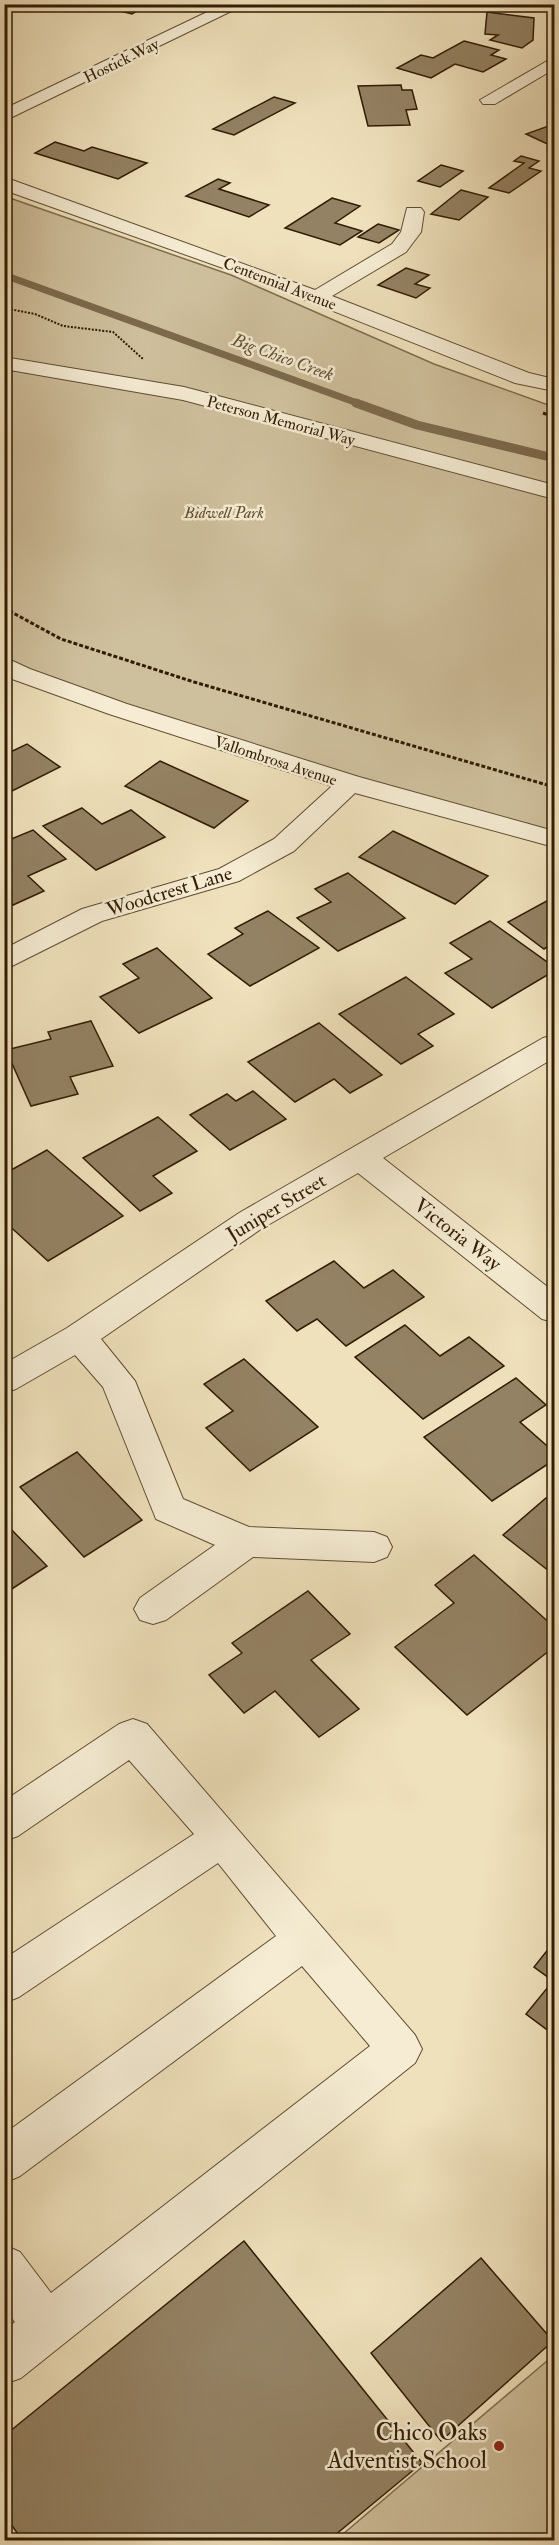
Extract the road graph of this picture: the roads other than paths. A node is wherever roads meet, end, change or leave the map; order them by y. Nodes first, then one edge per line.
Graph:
1 (238, 4) edge
2 (555, 63) edge
3 (489, 100) dead end
4 (4, 117) edge
5 (4, 183) edge
6 (414, 212) dead end
7 (317, 297) junction
8 (4, 363) edge
9 (555, 385) edge
10 (555, 492) edge
11 (10, 673) edge
12 (350, 783) junction
13 (555, 839) edge
14 (4, 961) edge
15 (555, 1045) edge
16 (361, 1158) junction
17 (555, 1310) edge
18 (79, 1337) junction
19 (4, 1380) edge
20 (246, 1542) junction
21 (374, 1547) dead end
22 (153, 1609) dead end
23 (4, 1823) edge
24 (222, 1838) junction
25 (305, 1939) junction
26 (4, 1983) edge
27 (4, 2161) edge
28 (4, 2268) edge
29 (46, 2326) junction
30 (4, 2361) edge

1 - 4 street, Hostick Way
2 - 3 street
5 - 7 street, Centennial Avenue
6 - 7 street
7 - 9 street, Centennial Avenue
8 - 10 street, Peterson Memorial Way
11 - 12 street, Vallombrosa Avenue
12 - 13 street, Vallombrosa Avenue
12 - 14 street, Woodcrest Lane
15 - 16 street, Juniper Street
16 - 17 street, Victoria Way
16 - 18 street, Juniper Street
18 - 19 street, Juniper Street
18 - 20 street
20 - 21 street
20 - 22 street
23 - 24 street
24 - 25 street
24 - 26 street
25 - 27 street
25 - 29 street
28 - 29 street
29 - 30 street

